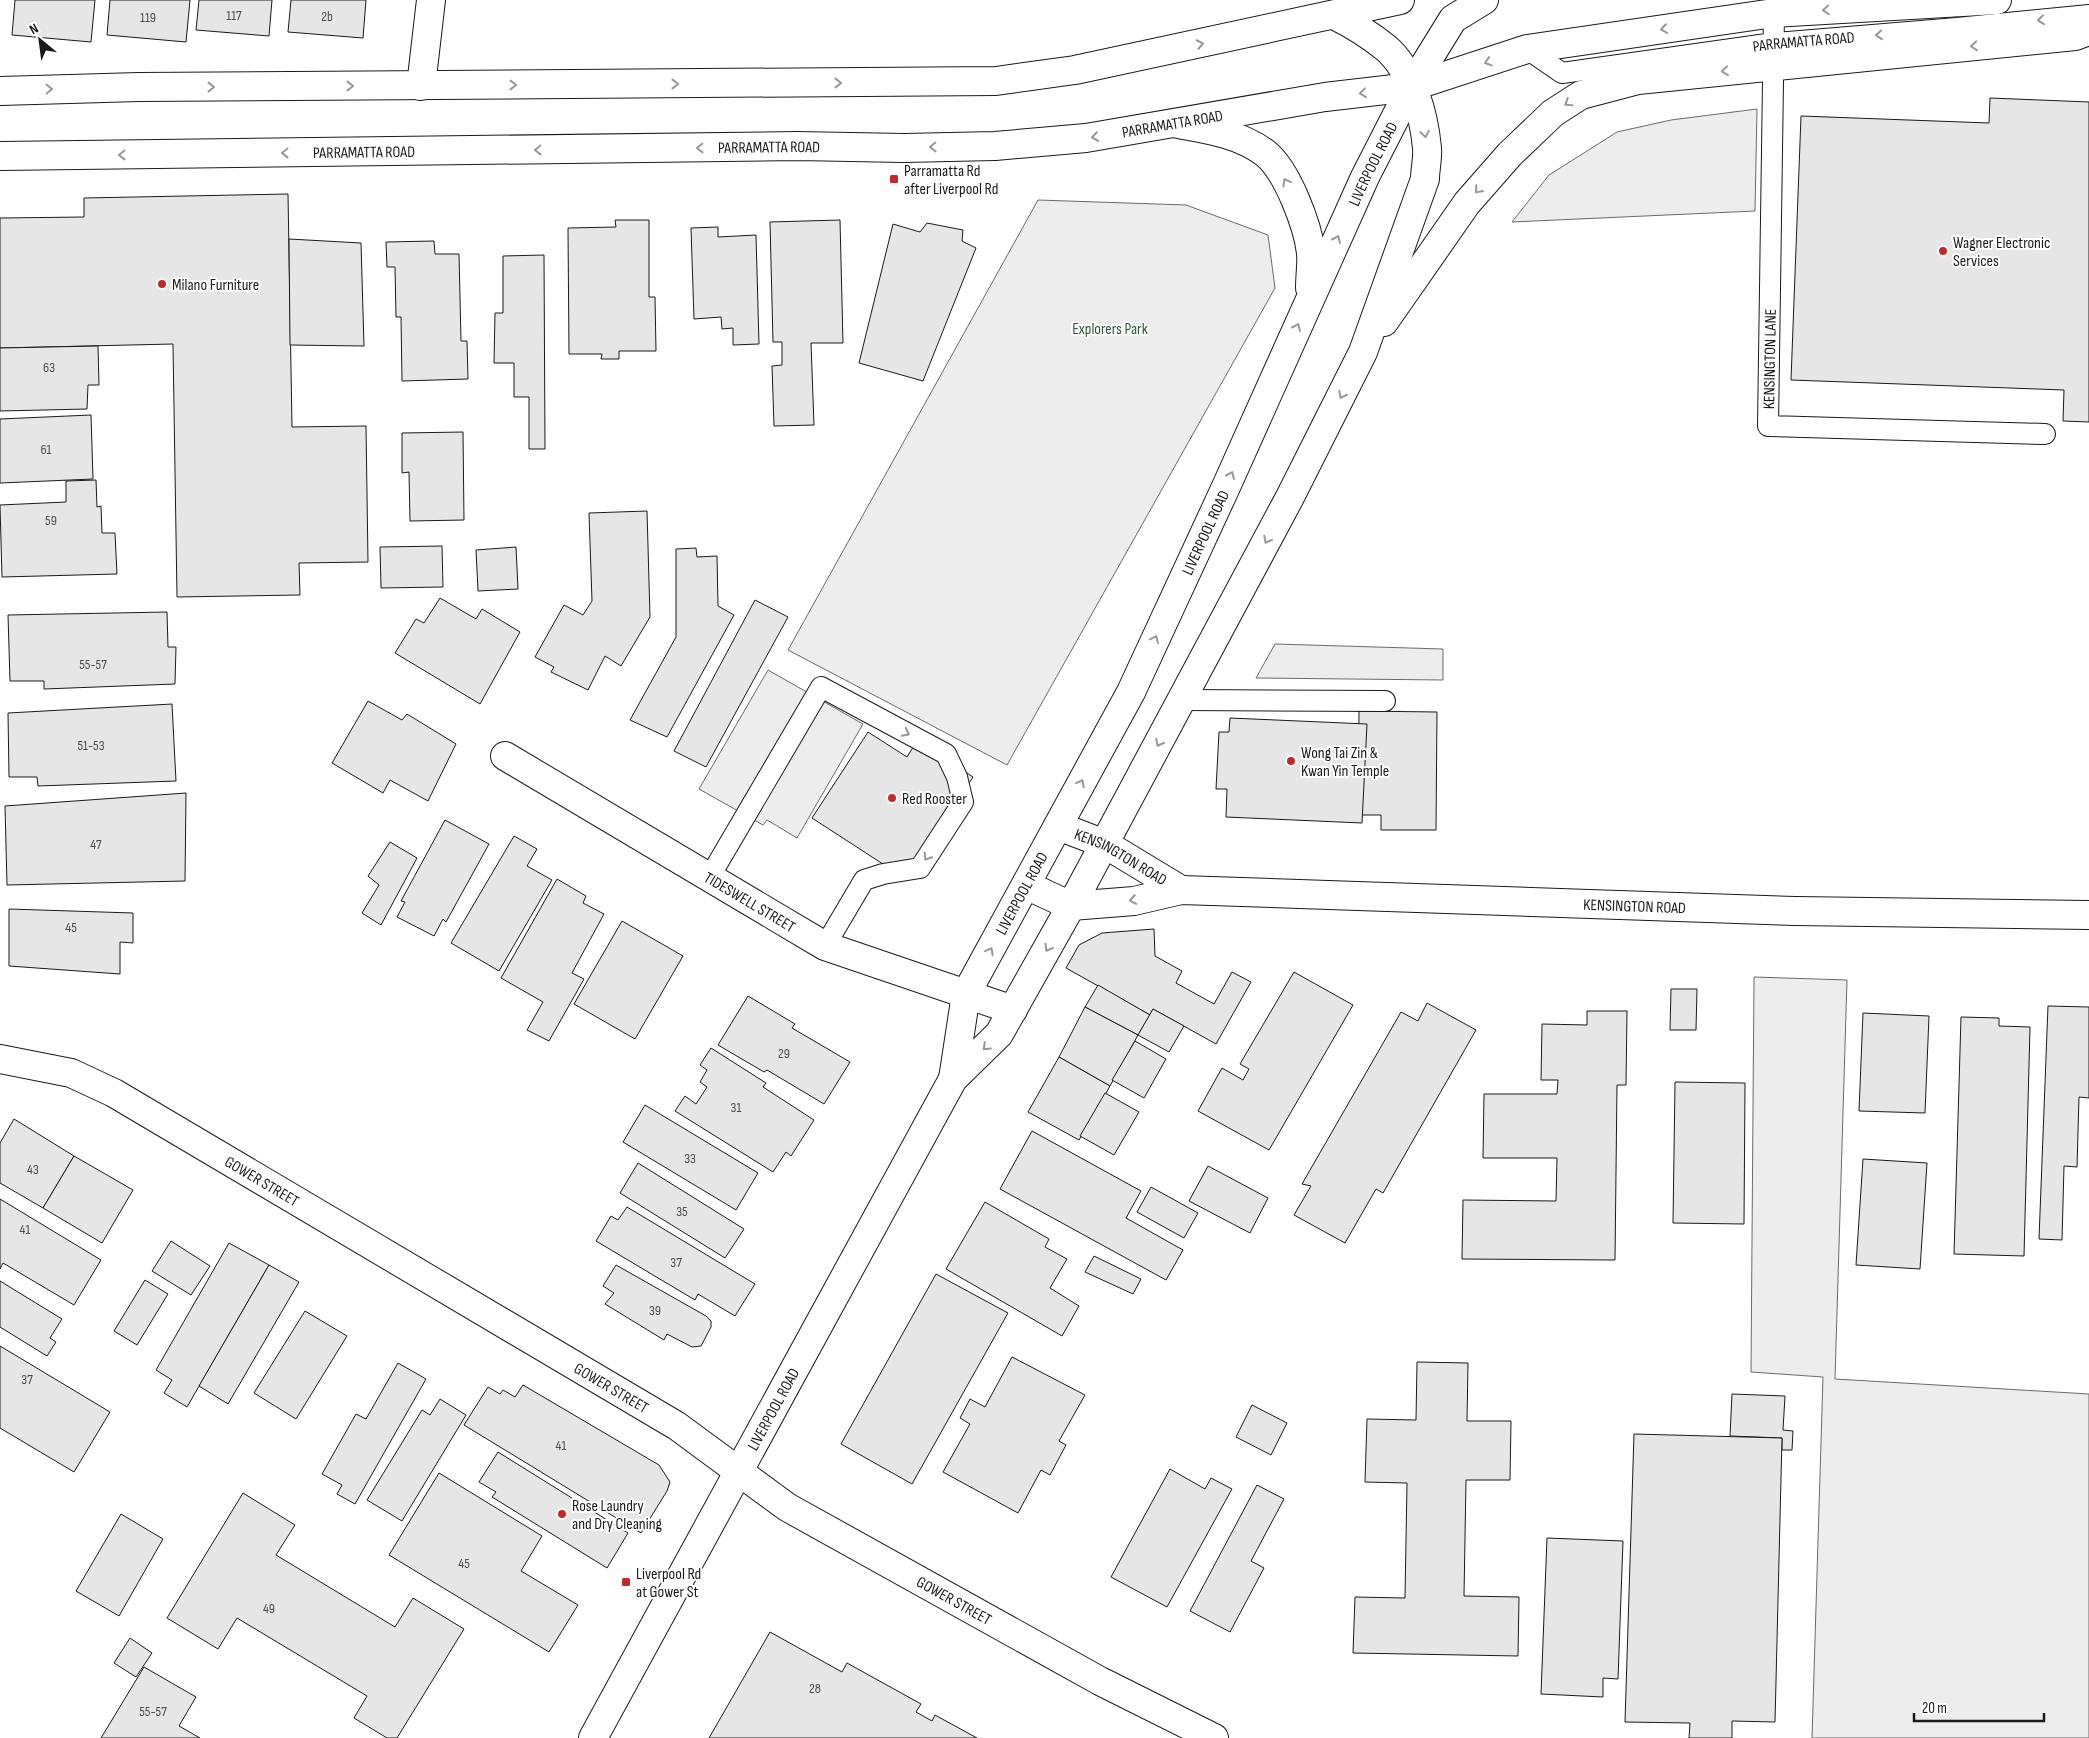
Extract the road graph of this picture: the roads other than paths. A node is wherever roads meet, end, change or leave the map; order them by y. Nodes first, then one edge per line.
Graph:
1 (431, 0) edge
2 (1400, 0) edge
3 (1484, 0) edge
4 (1997, 0) edge
5 (1774, 13) junction
6 (1334, 15) junction
7 (2089, 15) edge
8 (2089, 31) edge
9 (1527, 49) junction
10 (1774, 54) junction
11 (421, 86) junction
12 (1411, 87) junction
13 (0, 90) edge
14 (1178, 124) junction
15 (0, 156) edge
16 (1310, 299) junction
17 (1363, 352) junction
18 (2045, 434) dead end
19 (1182, 700) junction
20 (1386, 702) dead end
21 (506, 756) dead end
22 (1058, 826) junction
23 (1105, 844) junction
24 (709, 878) junction
25 (1026, 885) junction
26 (1181, 890) junction
27 (1072, 906) junction
28 (2089, 915) edge
29 (824, 946) junction
30 (966, 994) junction
31 (1013, 1010) junction
32 (0, 1059) edge
33 (953, 1079) junction
34 (739, 1472) junction
35 (593, 1738) edge
36 (1214, 1738) edge

1 - 11 main road
2 - 6 main road
3 - 12 main road, LIVERPOOL ROAD
4 -> 5 main road, PARRAMATTA ROAD
5 -> 9 main road, PARRAMATTA ROAD
5 - 10 lane, KENSINGTON LANE
11 -> 6 main road
6 - 12 main road
7 -> 10 lane, PARRAMATTA ROAD
8 -> 10 main road
9 - 10 lane, PARRAMATTA ROAD
9 -> 12 main road, PARRAMATTA ROAD
10 -> 17 main road
10 - 18 lane, KENSINGTON LANE
13 -> 11 main road
12 -> 14 main road, PARRAMATTA ROAD
16 -> 12 main road, LIVERPOOL ROAD
12 -> 17 main road
14 -> 15 main road, PARRAMATTA ROAD
16 -> 14 main road
22 -> 16 main road, LIVERPOOL ROAD
17 -> 19 main road, LIVERPOOL ROAD
19 - 20 lane
19 -> 23 main road, LIVERPOOL ROAD
21 - 24 main road, TIDESWELL STREET
22 - 23 main road, KENSINGTON ROAD
22 - 25 main road, LIVERPOOL ROAD
23 - 26 main road, KENSINGTON ROAD
23 - 27 main road, LIVERPOOL ROAD
24 - 29 main road, TIDESWELL STREET
24 -> 29 lane
25 - 27 main road, KENSINGTON ROAD
30 -> 25 main road, LIVERPOOL ROAD
26 -> 27 main road, KENSINGTON ROAD
26 - 28 main road, KENSINGTON ROAD
27 -> 31 main road, LIVERPOOL ROAD
29 - 30 main road, TIDESWELL STREET
30 - 31 main road, TIDESWELL STREET
30 - 33 main road, LIVERPOOL ROAD
31 -> 33 main road, LIVERPOOL ROAD
32 - 34 main road, GOWER STREET
33 - 34 main road, LIVERPOOL ROAD
34 - 35 main road, LIVERPOOL ROAD
34 - 36 main road, GOWER STREET

